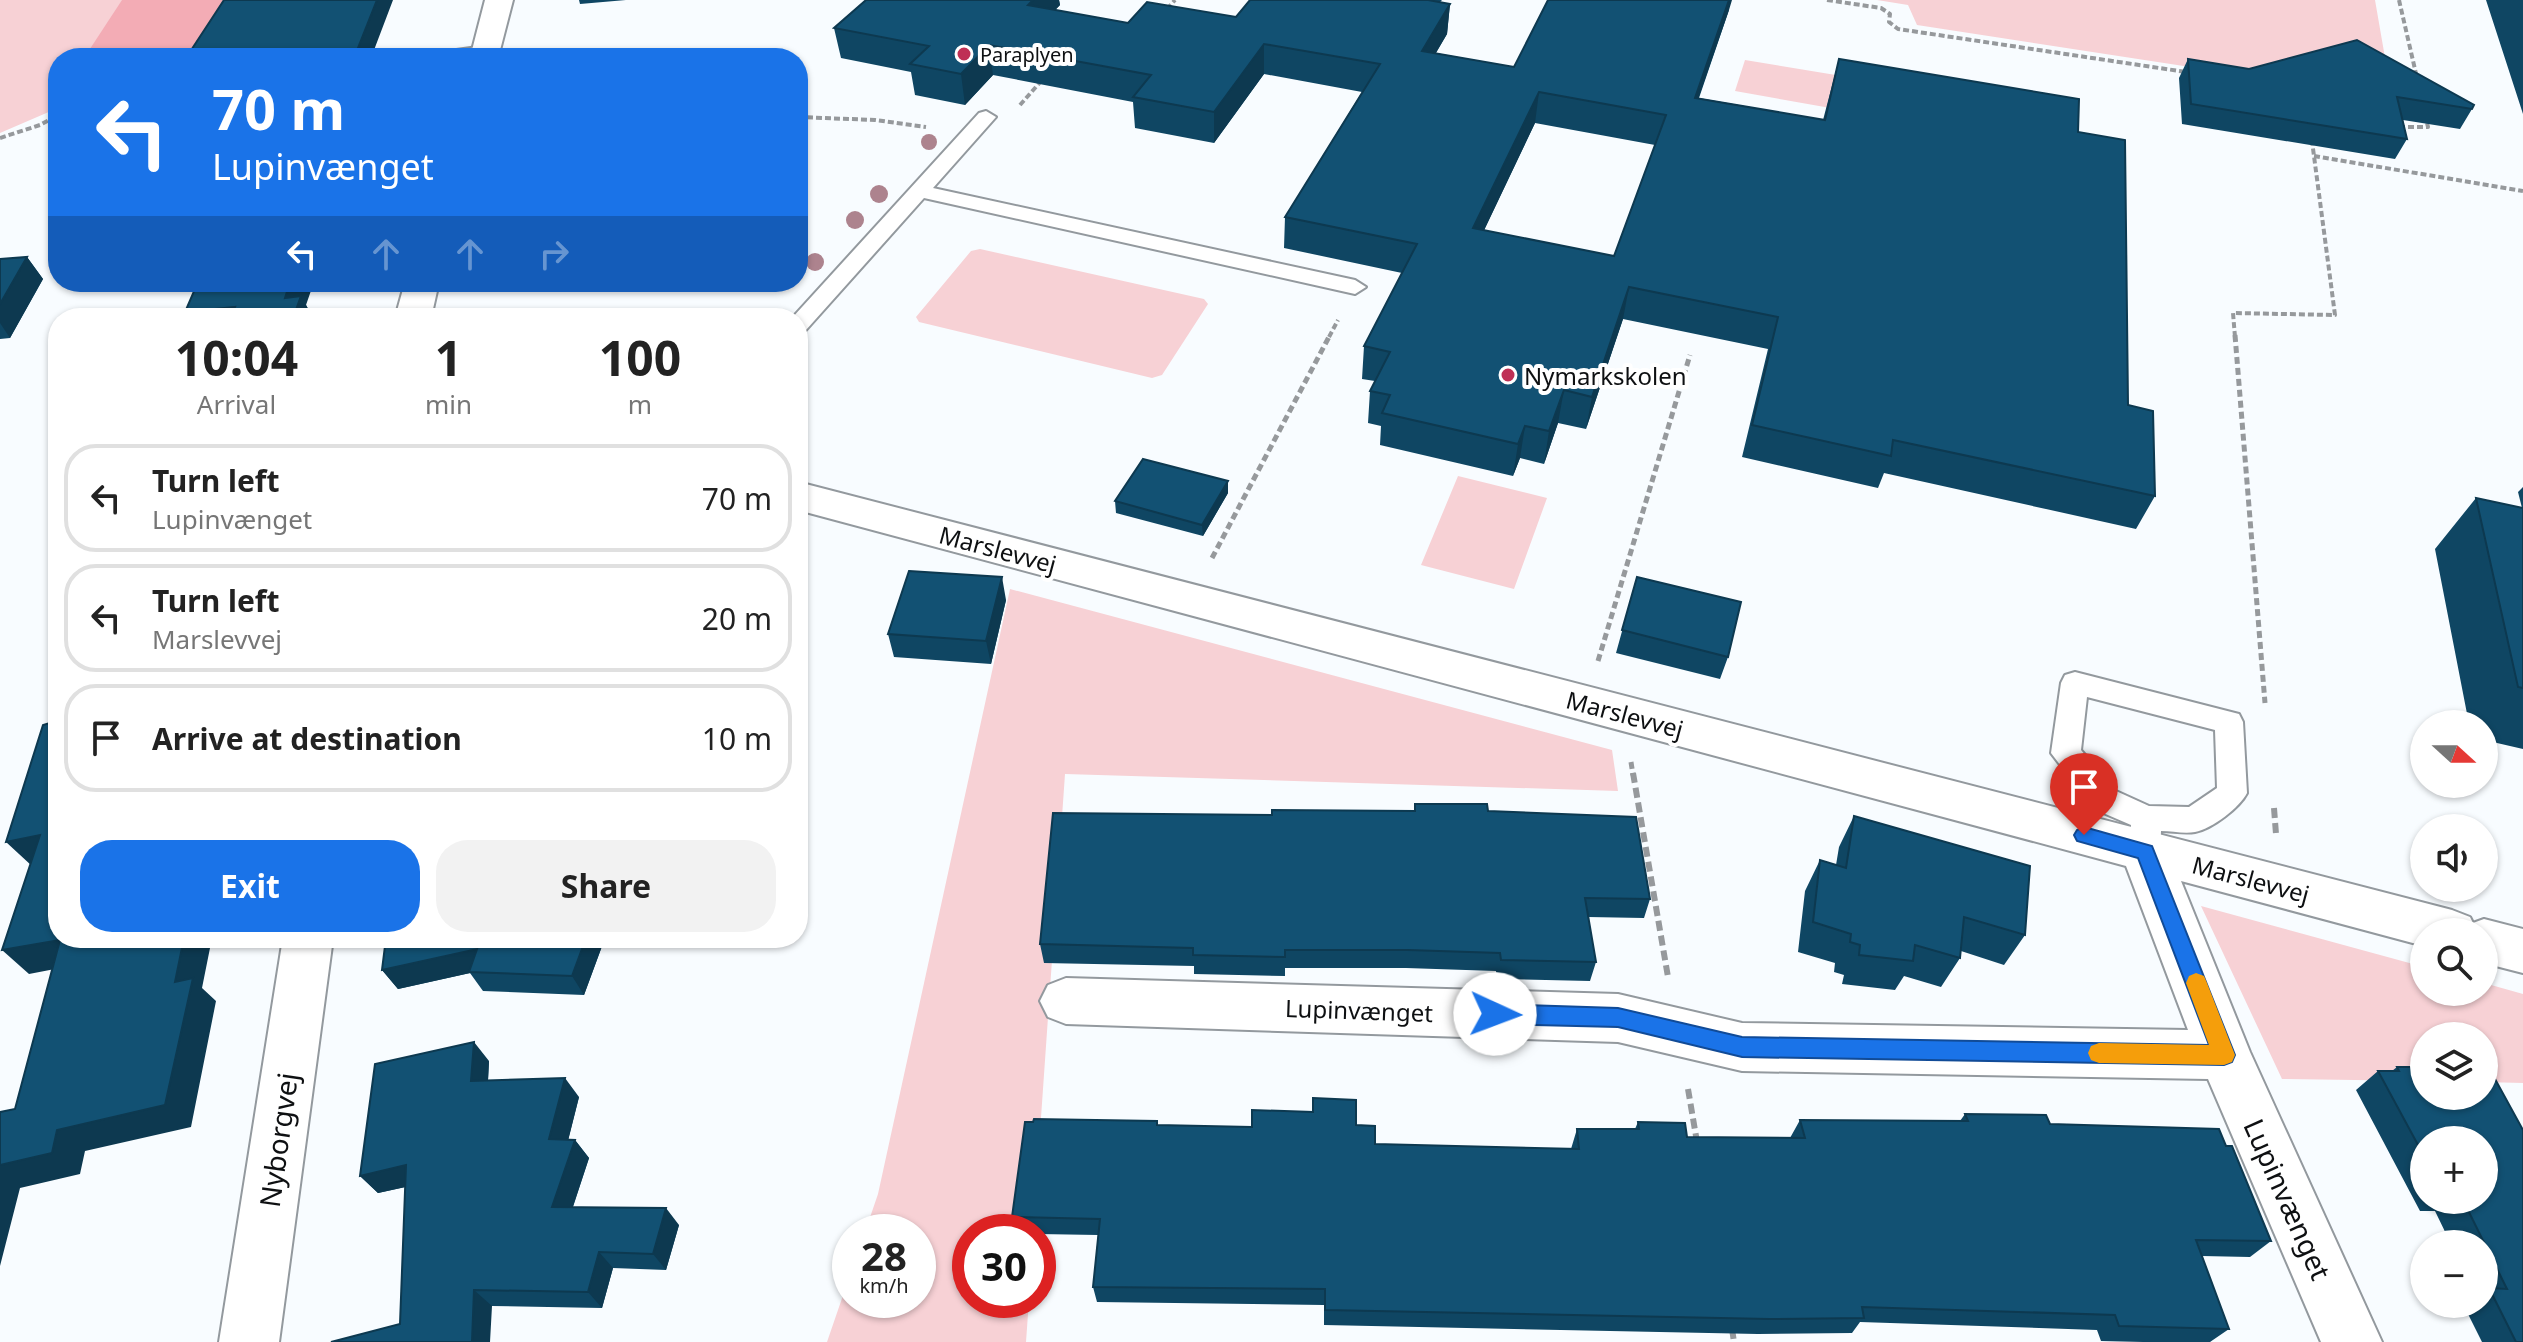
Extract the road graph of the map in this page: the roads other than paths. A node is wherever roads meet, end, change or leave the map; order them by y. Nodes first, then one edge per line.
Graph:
1 (499, 0) edge
2 (487, 48) edge
3 (978, 125) road end
4 (919, 191) junction
5 (1355, 287) road end
6 (808, 314) edge
7 (808, 499) edge
8 (2146, 835) junction
9 (2410, 921) edge
10 (2498, 945) edge
11 (307, 948) edge
12 (2523, 951) edge
13 (1066, 1001) dead end
14 (2224, 1055) junction
15 (249, 1342) edge
16 (2352, 1342) edge

1 - 2 street
3 - 4 lane
4 - 5 lane
4 - 6 lane
7 - 8 street, Marslevvej
8 - 8 lane
8 - 9 street, Marslevvej
8 - 14 street, Lupinvænget
10 - 12 street
11 - 15 street, Nyborgvej
13 - 14 street, Lupinvænget
14 - 16 street, Lupinvænget

